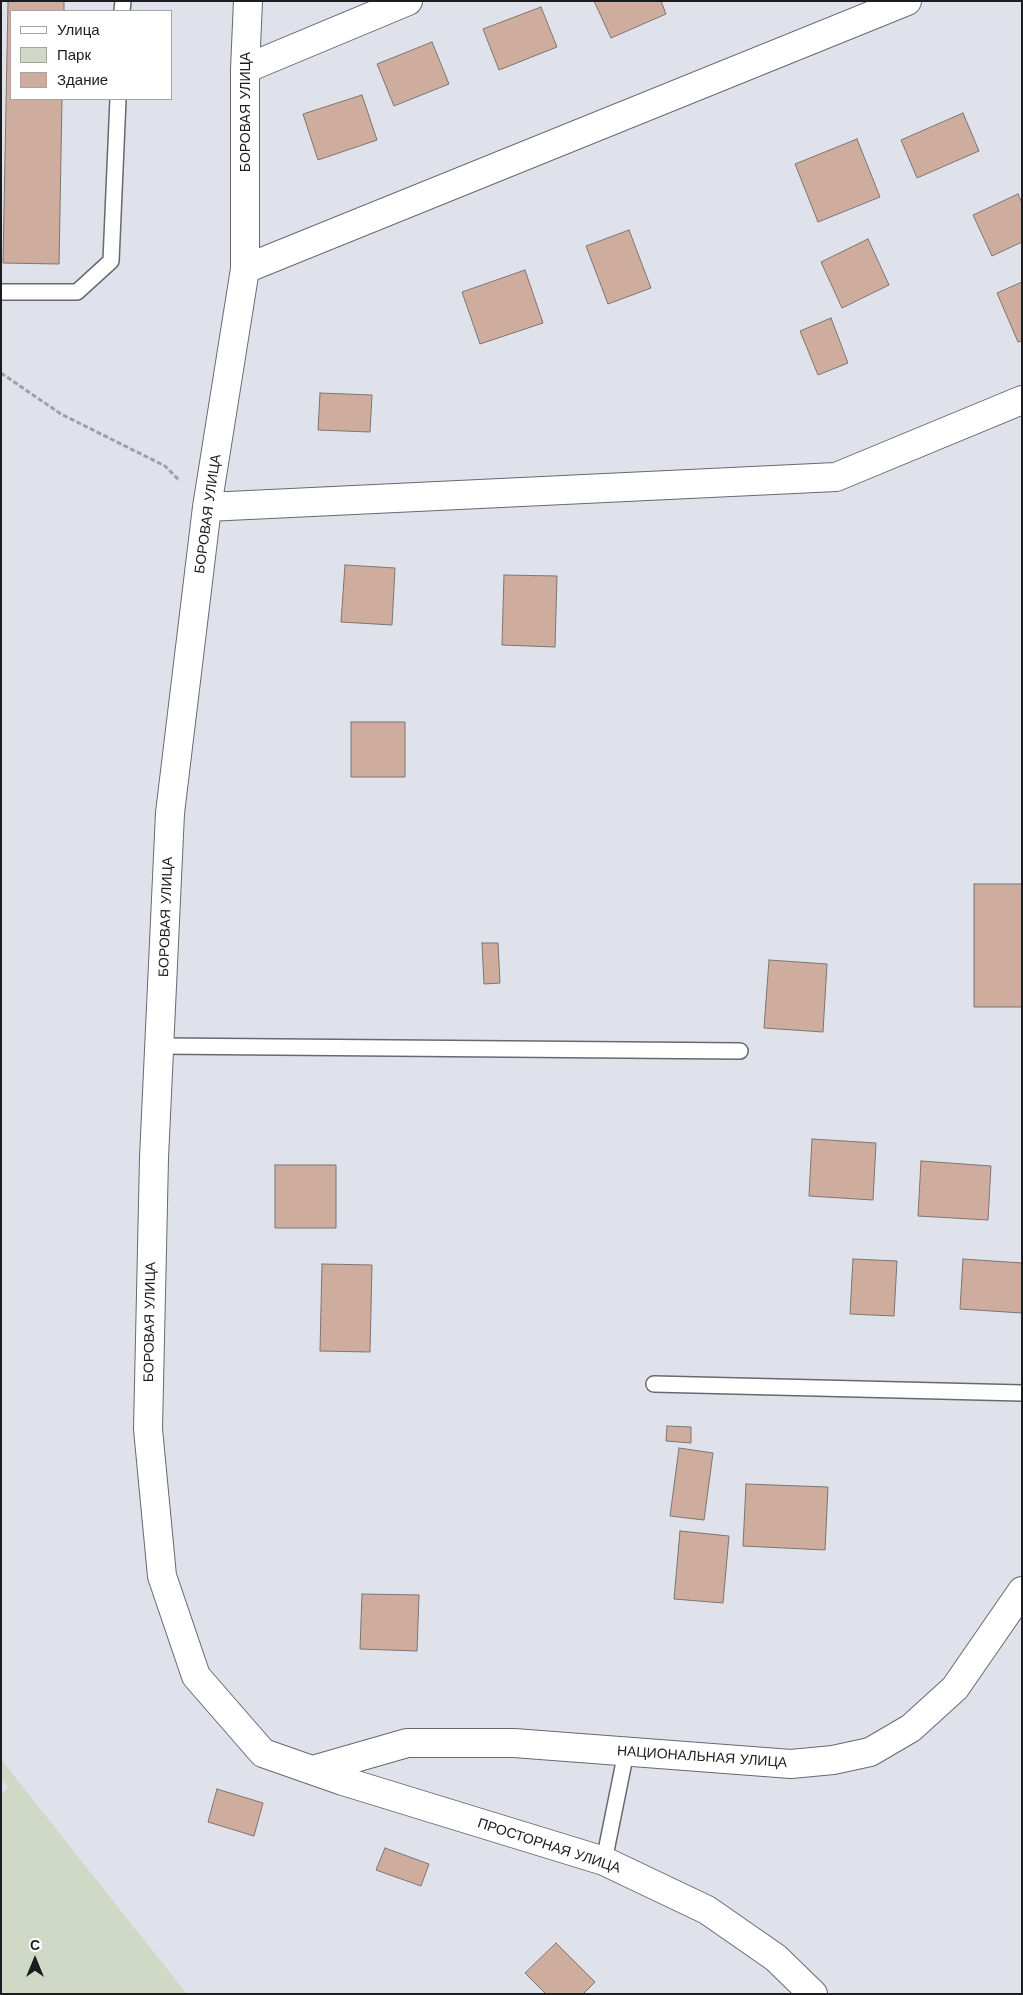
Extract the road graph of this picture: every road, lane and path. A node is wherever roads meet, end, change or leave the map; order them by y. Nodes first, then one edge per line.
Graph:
1 (248, 1) edge
2 (408, 1) edge
3 (907, 1) edge
4 (245, 70) junction
5 (118, 100) edge
6 (245, 270) junction
7 (1, 292) edge
8 (1, 373) edge
9 (1022, 400) edge
10 (208, 507) junction
11 (161, 1046) junction
12 (740, 1051) dead end
13 (654, 1384) dead end
14 (1022, 1393) edge
15 (1022, 1591) edge
16 (626, 1752) junction
17 (313, 1770) junction
18 (604, 1861) junction
19 (814, 1994) edge

1 - 4 street, БОРОВАЯ УЛИЦА
2 - 4 street
3 - 6 street
4 - 6 street, БОРОВАЯ УЛИЦА
5 - 7 lane
6 - 10 street, БОРОВАЯ УЛИЦА
8 - 10 path
9 - 10 street
10 - 11 street, БОРОВАЯ УЛИЦА
11 - 12 lane
11 - 17 street, БОРОВАЯ УЛИЦА
13 - 14 lane
15 - 16 street, НАЦИОНАЛЬНАЯ УЛИЦА
16 - 17 street, НАЦИОНАЛЬНАЯ УЛИЦА
16 - 18 lane
17 - 18 street, ПРОСТОРНАЯ УЛИЦА
18 - 19 street, ПРОСТОРНАЯ УЛИЦА

